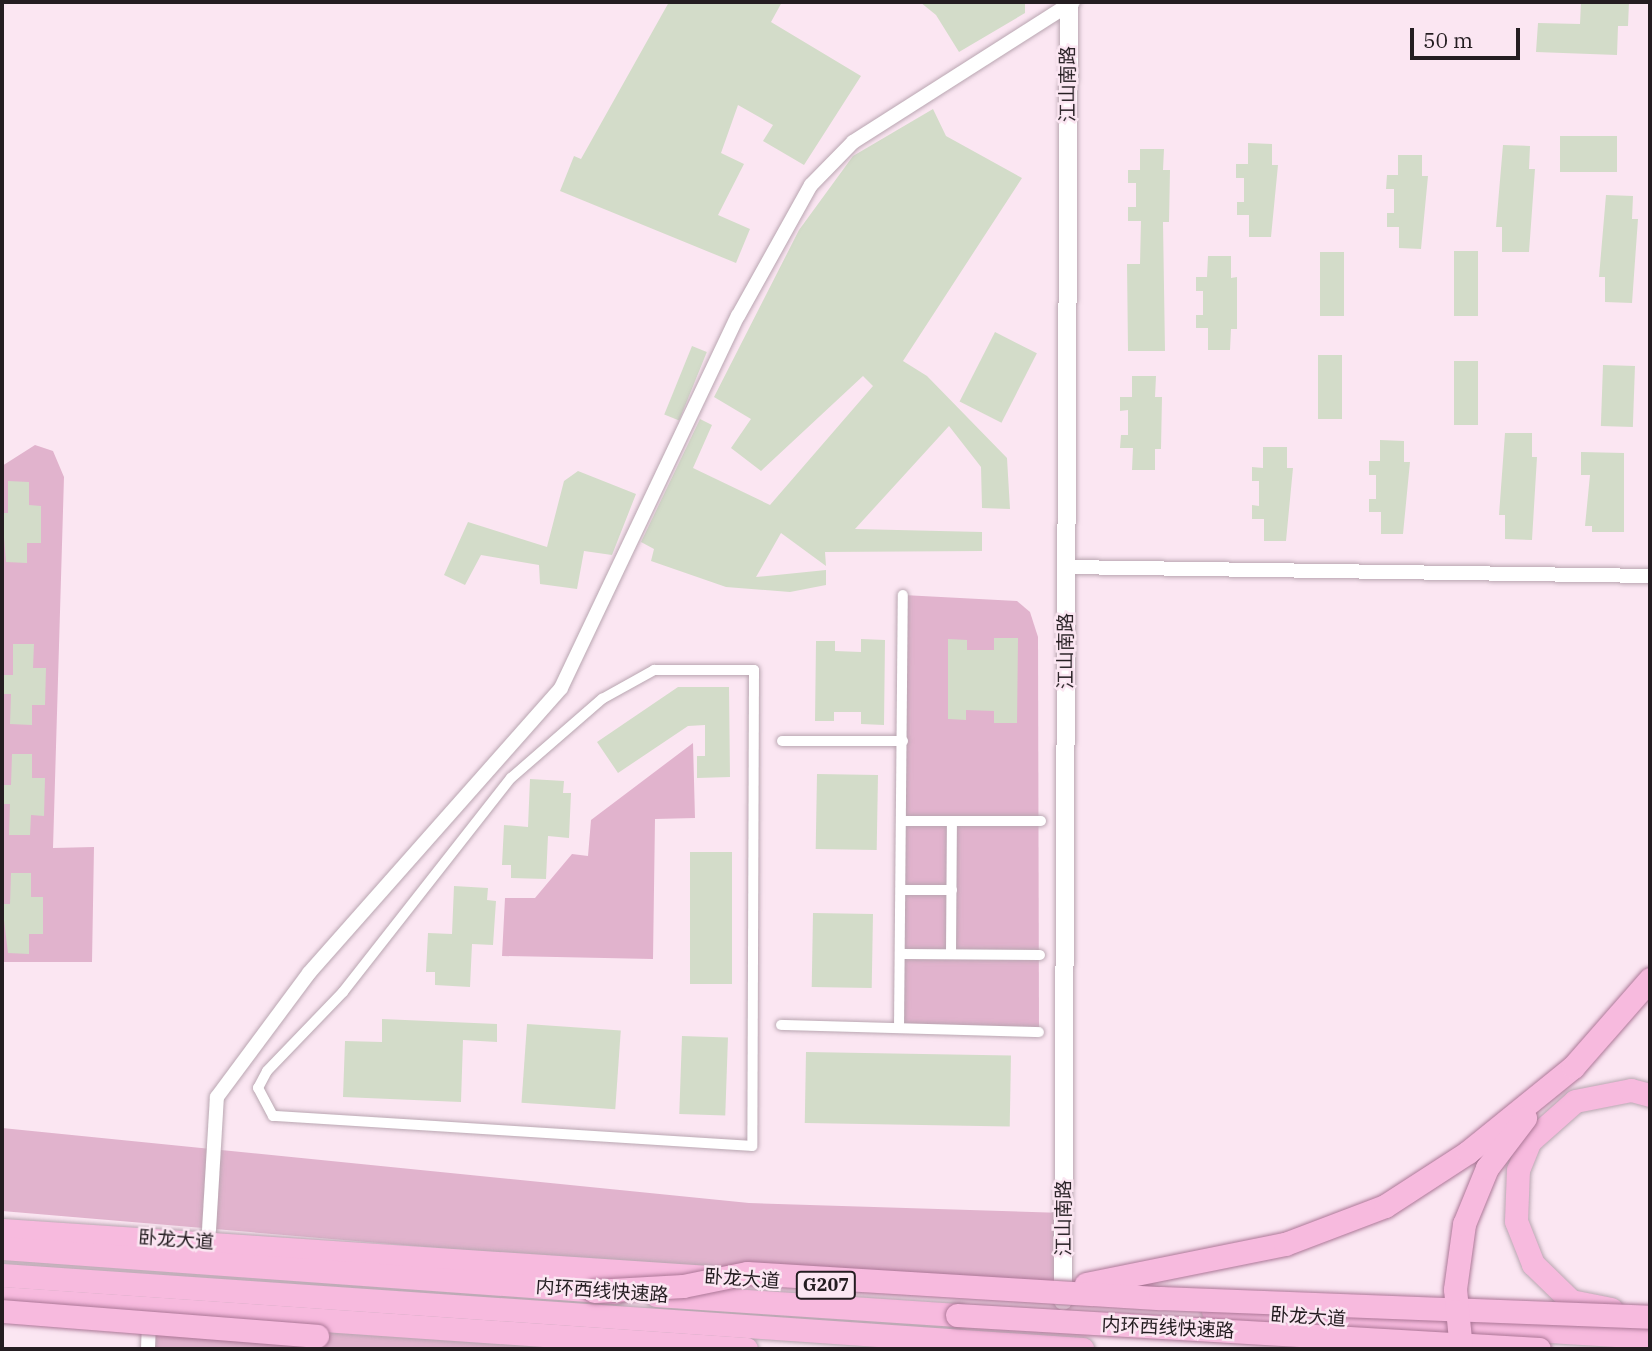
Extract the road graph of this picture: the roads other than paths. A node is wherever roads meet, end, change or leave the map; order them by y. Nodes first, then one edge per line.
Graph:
1 (1070, 3) edge
2 (1066, 567) junction
3 (1650, 576) edge
4 (903, 596) dead end
5 (782, 741) dead end
6 (903, 741) junction
7 (902, 821) junction
8 (952, 821) junction
9 (1041, 821) dead end
10 (902, 890) junction
11 (952, 890) junction
12 (902, 954) junction
13 (951, 954) junction
14 (1040, 955) dead end
15 (1650, 979) edge
16 (343, 992) joint
17 (782, 1025) dead end
18 (899, 1028) junction
19 (1039, 1032) dead end
20 (1573, 1067) junction
21 (1650, 1095) edge
22 (2, 1217) edge
23 (2, 1230) edge
24 (209, 1230) junction
25 (2, 1248) edge
26 (413, 1256) junction
27 (2, 1275) edge
28 (594, 1291) junction
29 (1035, 1291) junction
30 (2, 1298) edge
31 (1063, 1301) junction
32 (149, 1310) junction
33 (2, 1311) edge
34 (1648, 1323) edge
35 (564, 1337) junction
36 (908, 1337) junction
37 (595, 1344) edge
38 (148, 1349) edge
39 (746, 1349) edge
40 (970, 1349) edge
41 (1082, 1349) edge
42 (1461, 1349) edge
43 (1539, 1349) edge

1 - 2 street, 江山南路
1 - 24 street
2 - 3 street
2 - 31 street, 江山南路
4 - 6 street
5 - 6 street
6 - 7 street
7 - 8 street
7 - 10 street
8 - 9 street
8 - 11 street
10 - 11 street
10 - 12 street
11 - 13 street
12 - 13 street
12 - 18 street
13 - 14 street
15 - 20 highway, bridge
16 - 16 street
17 - 18 street
18 - 19 street
20 - 29 highway, bridge
20 - 42 highway, bridge
21 - 34 highway, bridge
22 - 24 highway
23 - 26 highway, 卧龙大道 / G207
24 - 26 highway
25 - 28 highway, 内环西线快速路
26 - 31 highway, 卧龙大道 / G207
27 - 36 highway, 内环西线快速路
28 - 29 highway, bridge
28 - 43 highway, 内环西线快速路, bridge
29 - 34 highway, bridge
30 - 32 highway
31 - 34 highway, 卧龙大道 / G207
32 - 35 highway
32 - 38 street
33 - 35 highway, bridge
35 - 37 highway
36 - 40 highway
36 - 41 highway, 内环西线快速路
37 - 39 highway

